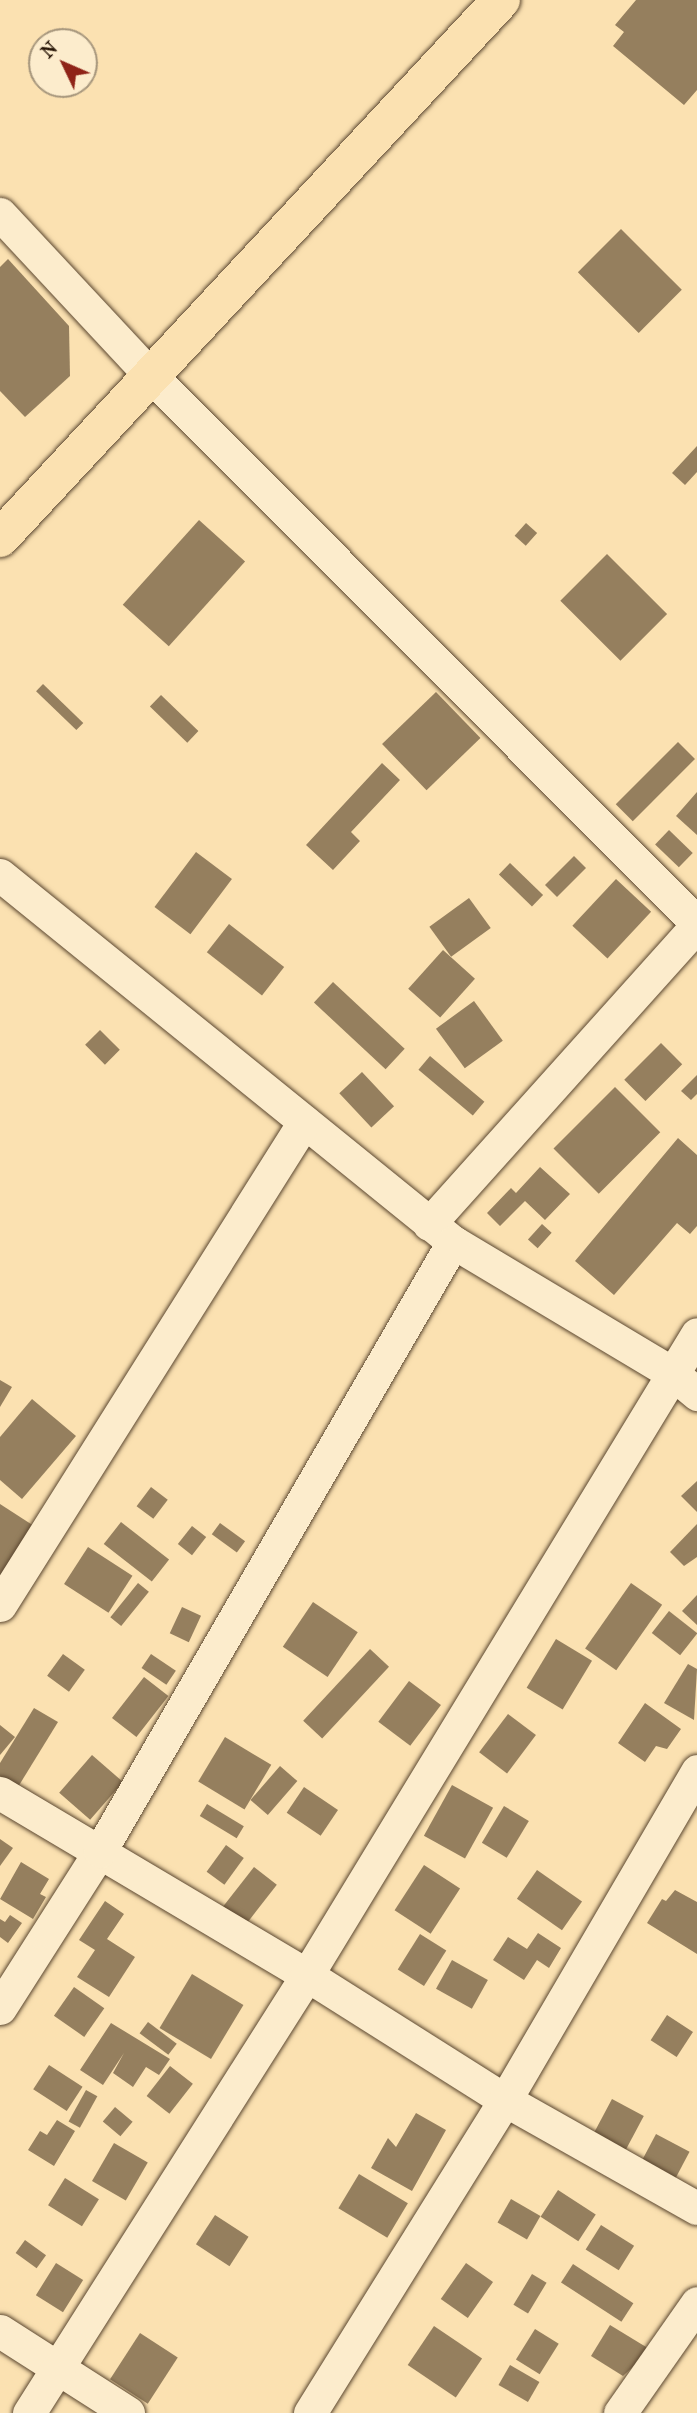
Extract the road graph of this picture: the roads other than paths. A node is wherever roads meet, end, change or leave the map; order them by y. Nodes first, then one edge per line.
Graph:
1 (501, 0) edge
2 (0, 214) edge
3 (152, 377) junction
4 (0, 538) edge
5 (0, 874) edge
6 (697, 924) edge
7 (304, 1122) junction
8 (441, 1233) junction
9 (697, 1334) edge
10 (672, 1373) junction
11 (697, 1394) edge
12 (0, 1605) edge
13 (697, 1771) edge
14 (0, 1793) edge
15 (100, 1851) junction
16 (307, 1975) junction
17 (0, 2008) edge
18 (505, 2100) junction
19 (697, 2208) edge
20 (697, 2303) edge
21 (0, 2332) edge
22 (56, 2369) junction
23 (29, 2413) edge
24 (128, 2413) edge
25 (310, 2413) edge
26 (620, 2413) edge

1 - 3 main road
2 - 3 street
3 - 4 main road
3 - 6 street
5 - 7 street
6 - 8 street
7 - 8 street
7 - 12 street
8 - 10 street
8 - 15 street
9 - 10 street
10 - 11 street
10 - 16 street
13 - 18 street
14 - 15 street
15 - 16 street
15 - 17 street
16 - 18 street
16 - 22 street
18 - 19 street
18 - 25 street
20 - 26 street
21 - 22 street
22 - 23 street
22 - 24 street

